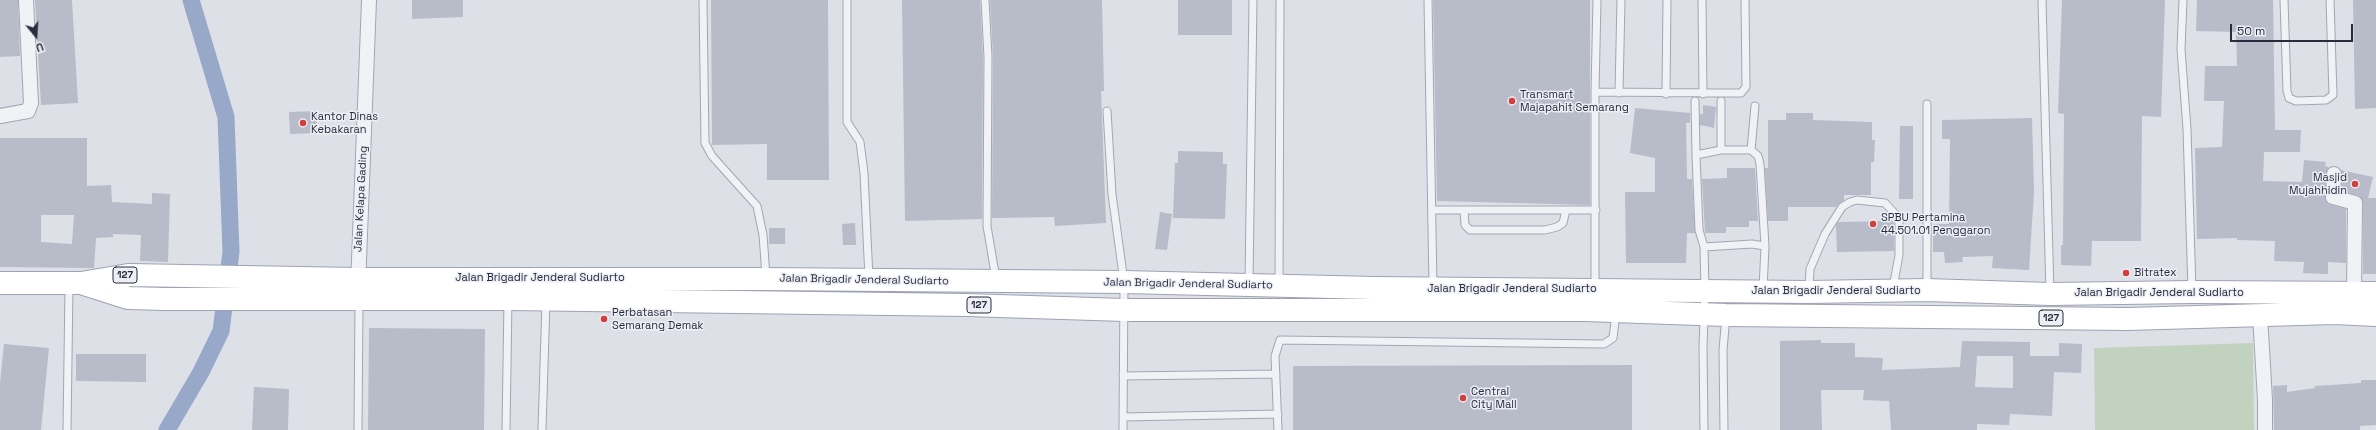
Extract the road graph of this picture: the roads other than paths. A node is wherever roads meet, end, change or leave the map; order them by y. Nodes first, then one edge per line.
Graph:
1 (26, 0) edge
2 (369, 0) edge
3 (703, 0) edge
4 (847, 0) edge
5 (985, 0) edge
6 (1253, 0) edge
7 (1280, 0) edge
8 (1428, 0) edge
9 (1597, 0) edge
10 (1622, 0) edge
11 (1667, 0) edge
12 (1702, 0) edge
13 (1745, 0) edge
14 (2042, 0) edge
15 (2183, 0) edge
16 (2284, 0) edge
17 (2330, 0) edge
18 (1595, 92) junction
19 (1619, 93) junction
20 (1666, 94) junction
21 (1703, 94) junction
22 (1695, 101) dead end
23 (1720, 101) dead end
24 (1927, 104) dead end
25 (1755, 106) dead end
26 (1107, 111) dead end
27 (0, 116) edge
28 (1721, 150) junction
29 (1752, 150) junction
30 (1696, 155) junction
31 (2334, 174) dead end
32 (1433, 210) junction
33 (1464, 210) junction
34 (1566, 210) junction
35 (1596, 210) junction
36 (1765, 246) junction
37 (1704, 247) junction
38 (766, 279) junction
39 (869, 280) junction
40 (996, 281) junction
41 (1124, 282) junction
42 (0, 283) edge
43 (75, 283) junction
44 (1249, 286) junction
45 (1279, 286) junction
46 (253, 288) junction
47 (1433, 288) junction
48 (358, 289) junction
49 (1595, 290) junction
50 (1927, 290) junction
51 (1763, 291) junction
52 (1893, 291) junction
53 (1809, 292) junction
54 (2192, 292) junction
55 (2354, 293) junction
56 (2050, 294) junction
57 (2376, 294) edge
58 (508, 299) junction
59 (546, 300) junction
60 (1722, 300) junction
61 (1125, 310) junction
62 (1616, 311) junction
63 (1705, 314) junction
64 (2260, 315) junction
65 (2376, 315) edge
66 (1276, 374) junction
67 (1123, 376) junction
68 (1278, 414) junction
69 (1123, 417) junction
70 (67, 430) edge
71 (358, 430) edge
72 (506, 430) edge
73 (542, 430) edge
74 (1123, 430) edge
75 (1278, 430) edge
76 (1704, 430) edge
77 (1724, 430) edge
78 (2265, 430) edge

1 - 27 street
2 - 48 street, Jalan Kelapa Gading
3 - 38 lane
4 - 39 lane
5 - 40 lane
6 - 44 lane
7 - 45 lane
8 - 32 lane
9 - 18 lane
10 - 19 lane
11 - 20 lane
12 - 21 lane
13 - 21 lane
14 - 56 lane
15 - 54 lane
16 - 17 lane
18 - 19 lane
18 - 35 lane
19 - 20 lane
20 - 21 lane
22 - 30 lane
23 - 28 lane
24 - 50 lane
25 - 29 lane
26 - 41 lane
28 - 29 lane
28 - 30 lane
29 - 36 lane
30 - 37 lane
31 - 55 street
32 - 33 lane
32 - 47 lane
33 - 34 lane
33 - 34 lane
34 - 35 lane
35 - 49 lane
36 - 37 lane
36 - 51 lane
37 - 60 lane
38 - 39 main road, Jalan Brigadir Jenderal Sudiarto / 127
38 - 48 main road, Jalan Brigadir Jenderal Sudiarto / 127
39 - 40 main road, Jalan Brigadir Jenderal Sudiarto / 127
40 - 41 main road, Jalan Brigadir Jenderal Sudiarto / 127
41 - 44 main road, Jalan Brigadir Jenderal Sudiarto / 127
41 - 61 lane
42 - 43 main road, Jalan Brigadir Jenderal Sudiarto / 127
43 - 46 main road, Jalan Brigadir Jenderal Sudiarto / 127
43 - 46 main road, 127
43 - 70 lane
44 - 45 main road, Jalan Brigadir Jenderal Sudiarto / 127
45 - 47 main road, Jalan Brigadir Jenderal Sudiarto / 127
46 - 48 main road, Jalan Brigadir Jenderal Sudiarto / 127
47 - 49 main road, Jalan Brigadir Jenderal Sudiarto / 127
48 - 58 main road, Jalan Brigadir Jenderal Sudiarto / 127
48 - 71 lane
49 - 60 main road, Jalan Brigadir Jenderal Sudiarto / 127
50 - 52 main road, Jalan Brigadir Jenderal Sudiarto / 127
50 - 56 main road, Jalan Brigadir Jenderal Sudiarto / 127
51 - 53 main road, Jalan Brigadir Jenderal Sudiarto / 127
51 - 60 main road, Jalan Brigadir Jenderal Sudiarto / 127
52 - 53 main road, Jalan Brigadir Jenderal Sudiarto / 127
52 - 53 lane
54 - 55 main road, Jalan Brigadir Jenderal Sudiarto / 127
54 - 56 main road, Jalan Brigadir Jenderal Sudiarto / 127
55 - 57 main road, Jalan Brigadir Jenderal Sudiarto / 127
58 - 59 main road, Jalan Brigadir Jenderal Sudiarto / 127
58 - 72 lane
59 - 61 main road, Jalan Brigadir Jenderal Sudiarto / 127
59 - 73 lane
60 - 63 main road, Jalan Brigadir Jenderal Sudiarto / 127
60 - 64 main road, Jalan Brigadir Jenderal Sudiarto / 127
60 - 77 lane
61 - 62 main road, Jalan Brigadir Jenderal Sudiarto / 127
61 - 67 lane
62 - 63 main road, Jalan Brigadir Jenderal Sudiarto / 127
62 - 66 lane
63 - 76 lane
64 - 65 main road, Jalan Brigadir Jenderal Sudiarto / 127
64 - 78 street
66 - 67 lane
66 - 68 lane
67 - 69 lane
68 - 69 lane
68 - 75 lane
69 - 74 lane

